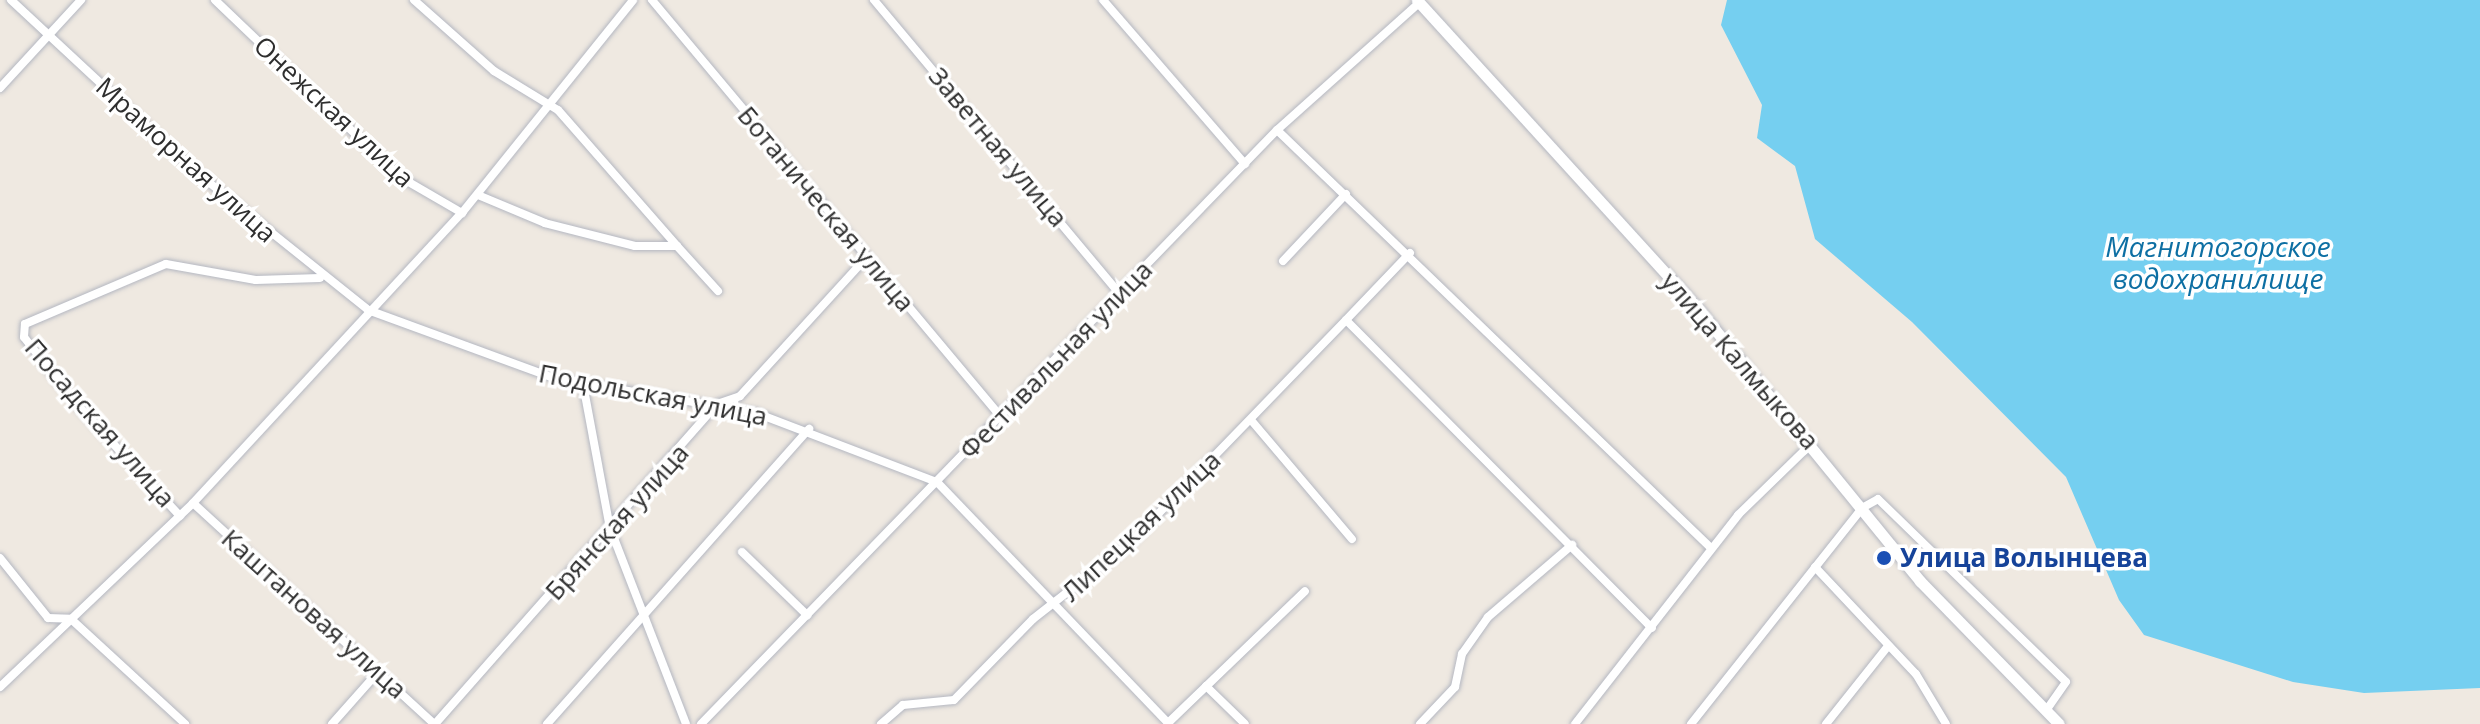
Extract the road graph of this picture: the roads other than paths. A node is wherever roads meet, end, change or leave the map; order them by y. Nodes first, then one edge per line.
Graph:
1 (11, 0) edge
2 (81, 0) edge
3 (215, 0) edge
4 (414, 0) edge
5 (652, 0) edge
6 (874, 0) edge
7 (1103, 0) edge
8 (1418, 1) edge
9 (627, 2) edge
10 (49, 35) junction
11 (0, 88) edge
12 (547, 104) junction
13 (1277, 130) junction
14 (1245, 164) junction
15 (1346, 194) junction
16 (478, 195) junction
17 (462, 213) junction
18 (677, 246) junction
19 (1410, 253) junction
20 (866, 258) junction
21 (1283, 261) dead end
22 (320, 278) junction
23 (718, 291) dead end
24 (1121, 295) junction
25 (368, 310) junction
26 (1346, 320) junction
27 (583, 384) junction
28 (717, 404) junction
29 (1001, 417) junction
30 (1251, 420) junction
31 (809, 429) junction
32 (1813, 443) junction
33 (937, 482) junction
34 (193, 503) junction
35 (1862, 508) junction
36 (180, 516) junction
37 (610, 528) junction
38 (1352, 539) dead end
39 (1572, 545) junction
40 (1711, 548) junction
41 (742, 552) dead end
42 (0, 558) edge
43 (1815, 567) junction
44 (1305, 591) dead end
45 (1054, 608) junction
46 (645, 615) junction
47 (807, 615) junction
48 (71, 619) junction
49 (1652, 628) junction
50 (1888, 646) junction
51 (378, 672) junction
52 (1206, 686) junction
53 (0, 687) edge
54 (2046, 711) junction
55 (1168, 723) edge
56 (185, 724) edge
57 (332, 724) edge
58 (435, 724) edge
59 (547, 724) edge
60 (686, 724) edge
61 (701, 724) edge
62 (881, 724) edge
63 (1245, 724) edge
64 (1420, 724) edge
65 (1575, 724) edge
66 (1691, 724) edge
67 (1826, 724) edge
68 (1946, 724) edge
69 (2059, 724) edge

1 - 10 street, Мраморная улица
2 - 10 street
3 - 17 street, Онежская улица
4 - 12 street
5 - 20 street, Ботаническая улица
6 - 24 street, Заветная улица
7 - 14 street
8 - 13 street, Фестивальная улица
8 - 32 main road, улица Калмыкова
9 - 12 street
10 - 11 street
10 - 22 street, Мраморная улица
12 - 16 street
12 - 18 street
13 - 14 street, Фестивальная улица
13 - 15 street
14 - 24 street, Фестивальная улица
15 - 19 street
15 - 21 street
16 - 17 street
16 - 18 street
17 - 25 street
18 - 23 street
19 - 26 street, Липецкая улица
19 - 40 street
20 - 28 street, Брянская улица
20 - 29 street, Ботаническая улица
22 - 25 street, Мраморная улица
22 - 36 street, Посадская улица
24 - 29 street, Фестивальная улица
25 - 27 street, Подольская улица
25 - 34 street
26 - 30 street, Липецкая улица
26 - 39 street
27 - 28 street, Подольская улица
27 - 37 street
28 - 31 street, Подольская улица
28 - 37 street, Брянская улица
29 - 33 street, Фестивальная улица
30 - 38 street
30 - 45 street, Липецкая улица
31 - 33 street, Подольская улица
31 - 46 street
32 - 35 main road, улица Калмыкова
32 - 40 street
33 - 45 street, Подольская улица
33 - 47 street, Фестивальная улица
34 - 36 street
34 - 51 street, Каштановая улица
35 - 43 street
35 - 54 main road, улица Калмыкова
35 - 54 street
36 - 48 street
37 - 46 street
37 - 58 street, Брянская улица
39 - 49 street
39 - 64 street
40 - 49 street
41 - 47 street
42 - 48 street
43 - 50 street
43 - 66 street
44 - 52 street
45 - 55 street, Подольская улица
45 - 62 street, Липецкая улица
46 - 59 street
46 - 60 street
47 - 61 street, Фестивальная улица
48 - 53 street
48 - 56 street
49 - 65 street
50 - 67 street
50 - 68 street
51 - 57 street
51 - 58 street, Каштановая улица
52 - 55 street
52 - 63 street
54 - 69 main road, улица Калмыкова

